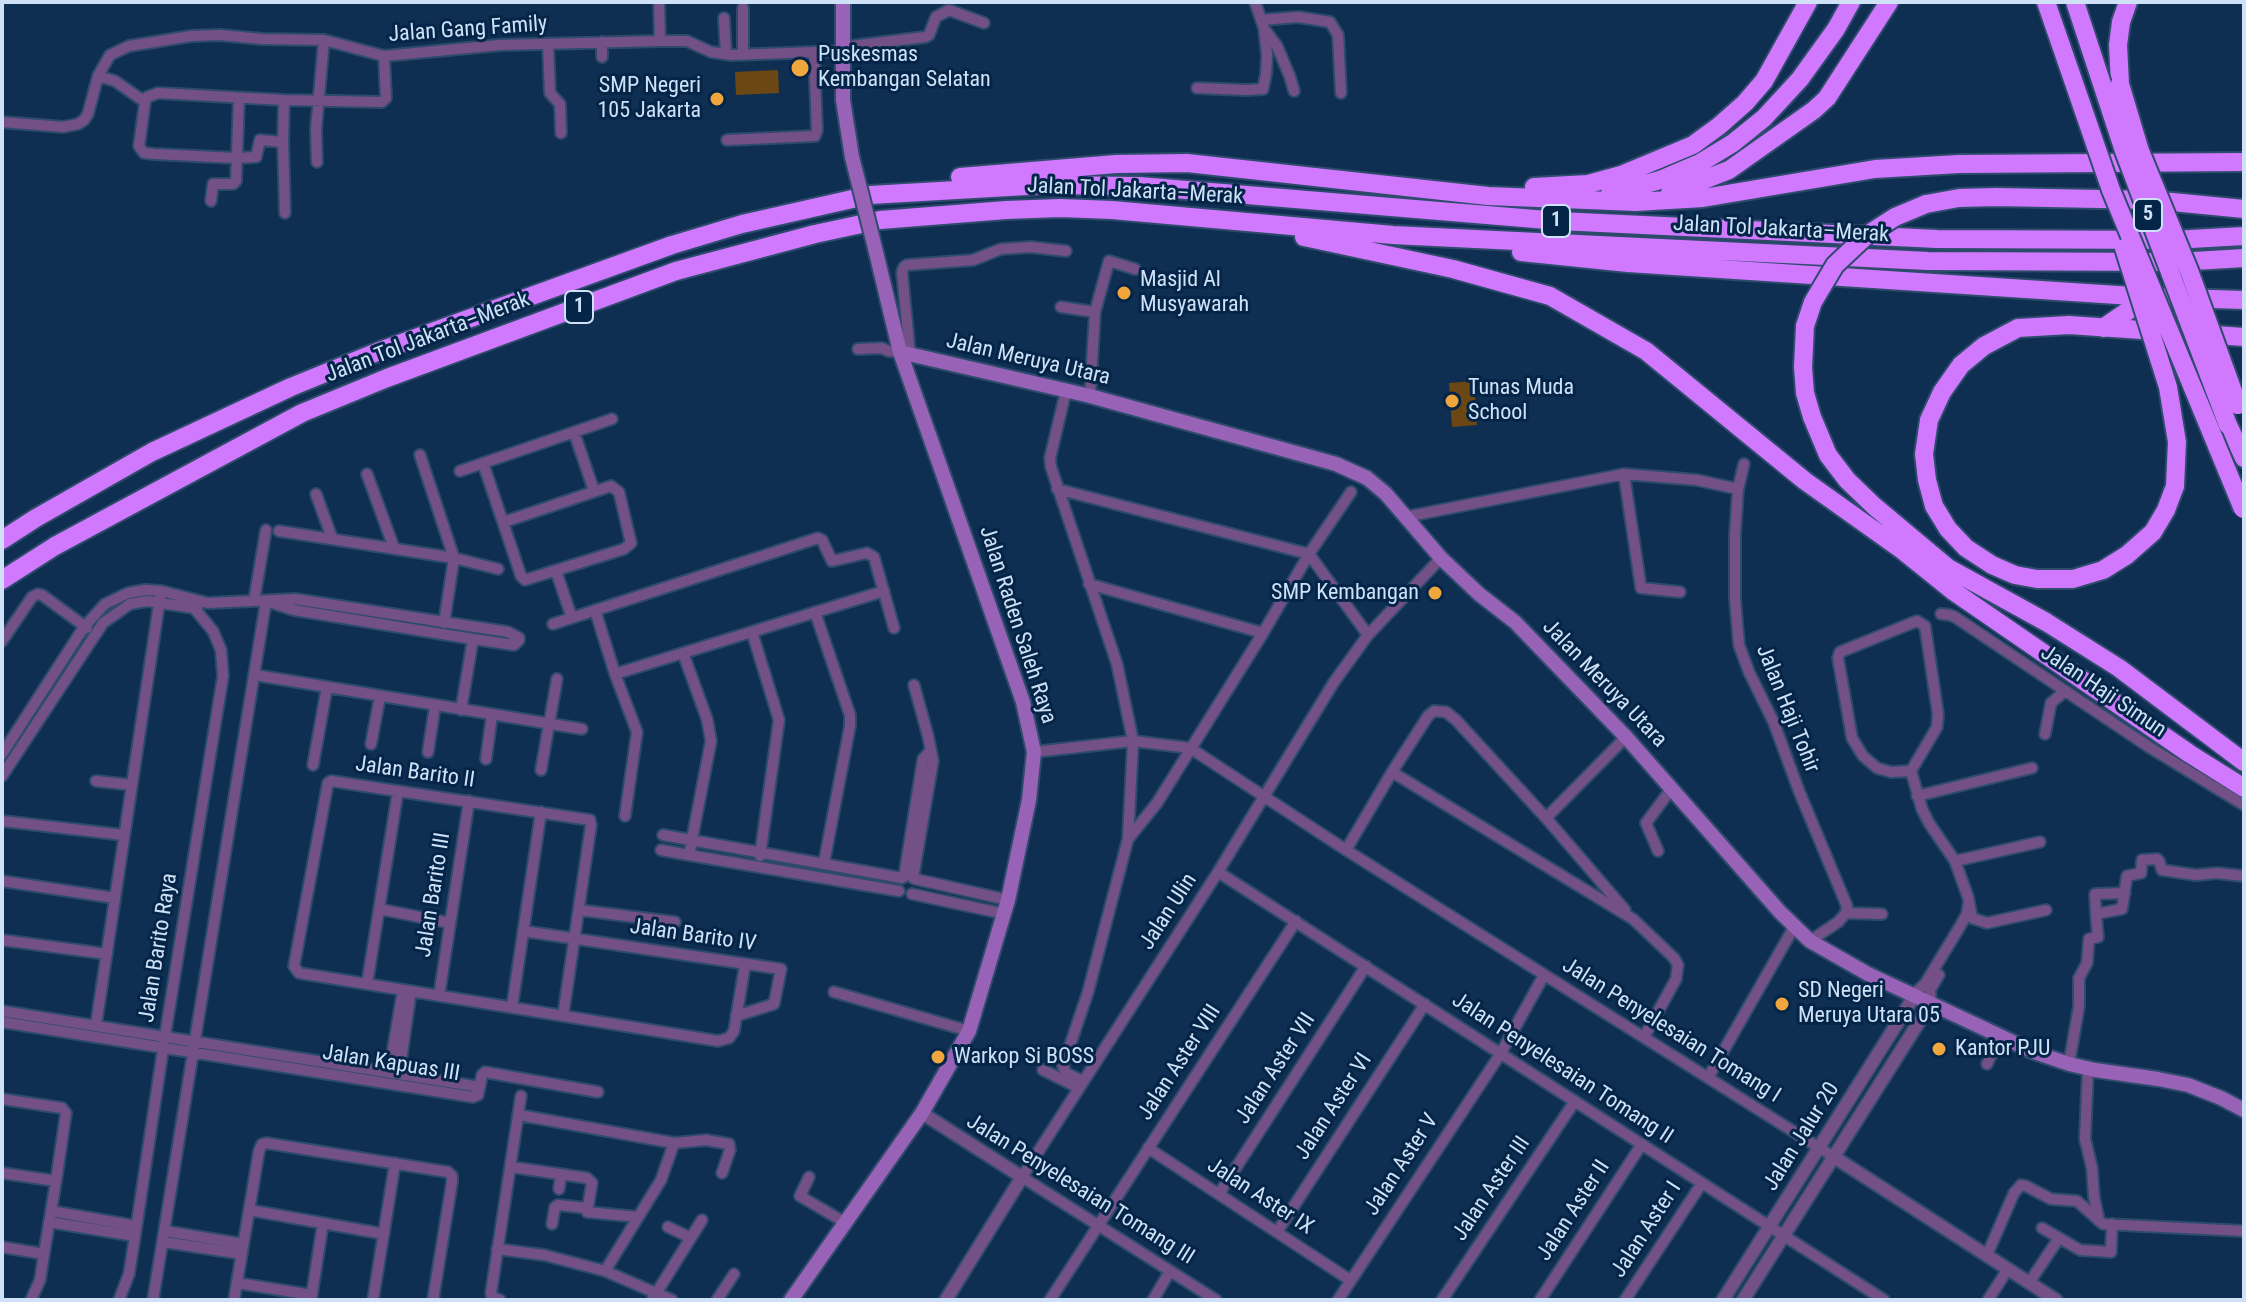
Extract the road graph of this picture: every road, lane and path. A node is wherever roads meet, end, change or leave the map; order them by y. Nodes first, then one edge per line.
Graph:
1 (659, 2) edge
2 (843, 2) edge
3 (1255, 2) edge
4 (1297, 2) edge
5 (1808, 2) edge
6 (1851, 2) edge
7 (1889, 2) edge
8 (2046, 2) edge
9 (2075, 2) edge
10 (2128, 2) edge
11 (743, 8) dead end
12 (1298, 17) junction
13 (724, 18) dead end
14 (984, 23) dead end
15 (1262, 24) junction
16 (324, 40) junction
17 (660, 41) junction
18 (602, 42) junction
19 (548, 44) junction
20 (843, 49) junction
21 (814, 52) junction
22 (726, 54) junction
23 (743, 55) junction
24 (384, 56) junction
25 (602, 57) dead end
26 (98, 76) junction
27 (1197, 88) dead end
28 (1294, 91) dead end
29 (1341, 93) dead end
30 (239, 98) junction
31 (284, 100) junction
32 (319, 101) junction
33 (145, 102) junction
34 (2, 122) edge
35 (561, 133) dead end
36 (727, 140) dead end
37 (283, 142) junction
38 (236, 158) junction
39 (317, 162) dead end
40 (2244, 162) edge
41 (1431, 190) junction
42 (2111, 190) junction
43 (870, 195) junction
44 (1576, 200) junction
45 (211, 201) dead end
46 (1636, 202) junction
47 (2244, 209) edge
48 (285, 213) dead end
49 (1243, 222) junction
50 (1393, 235) junction
51 (2244, 236) edge
52 (1066, 251) dead end
53 (2244, 258) edge
54 (1135, 269) dead end
55 (2148, 297) junction
56 (2244, 300) edge
57 (1061, 307) dead end
58 (1095, 312) junction
59 (2103, 328) junction
60 (2244, 337) edge
61 (858, 349) dead end
62 (905, 353) junction
63 (1066, 391) junction
64 (1090, 396) junction
65 (2237, 415) edge
66 (612, 419) dead end
67 (574, 432) junction
68 (420, 455) dead end
69 (2244, 458) edge
70 (483, 463) junction
71 (1744, 464) dead end
72 (460, 471) dead end
73 (367, 474) dead end
74 (1624, 474) junction
75 (1057, 489) junction
76 (1738, 489) junction
77 (594, 491) junction
78 (1351, 492) dead end
79 (316, 494) dead end
80 (2243, 511) edge
81 (1405, 517) junction
82 (504, 522) junction
83 (266, 530) dead end
84 (279, 531) dead end
85 (332, 538) junction
86 (2, 540) edge
87 (394, 548) junction
88 (1309, 554) junction
89 (454, 558) junction
90 (1441, 558) junction
91 (498, 569) dead end
92 (556, 571) junction
93 (2, 580) edge
94 (1089, 584) junction
95 (884, 591) junction
96 (1680, 592) dead end
97 (160, 596) junction
98 (260, 601) junction
99 (210, 603) junction
100 (194, 608) junction
101 (595, 610) junction
102 (815, 612) junction
103 (1941, 614) dead end
104 (358, 615) junction
105 (572, 618) junction
106 (444, 623) junction
107 (553, 624) dead end
108 (84, 627) junction
109 (894, 628) dead end
110 (96, 632) junction
111 (752, 632) junction
112 (1263, 633) junction
113 (1368, 635) junction
114 (473, 639) junction
115 (2, 641) edge
116 (683, 653) junction
117 (615, 674) junction
118 (255, 675) junction
119 (557, 679) dead end
120 (914, 685) dead end
121 (327, 687) junction
122 (2065, 691) junction
123 (380, 696) junction
124 (435, 706) junction
125 (461, 710) junction
126 (492, 715) junction
127 (550, 725) junction
128 (582, 729) dead end
129 (2045, 734) dead end
130 (1626, 737) junction
131 (1133, 741) junction
132 (371, 744) dead end
133 (1190, 748) junction
134 (428, 752) dead end
135 (1034, 752) junction
136 (7, 754) edge
137 (486, 759) dead end
138 (2244, 762) edge
139 (313, 765) dead end
140 (2032, 768) dead end
141 (541, 770) dead end
142 (1911, 771) junction
143 (1392, 772) junction
144 (2, 776) edge
145 (96, 781) dead end
146 (132, 785) junction
147 (1672, 788) junction
148 (2244, 788) edge
149 (398, 791) junction
150 (1265, 796) junction
151 (1917, 796) junction
152 (469, 801) junction
153 (2244, 805) edge
154 (541, 812) junction
155 (625, 816) dead end
156 (1546, 818) junction
157 (2, 821) edge
158 (124, 835) junction
159 (663, 835) dead end
160 (1128, 839) junction
161 (692, 840) junction
162 (2040, 842) dead end
163 (661, 850) dead end
164 (1346, 850) junction
165 (1658, 851) dead end
166 (761, 852) junction
167 (689, 855) junction
168 (1950, 858) junction
169 (824, 863) junction
170 (759, 866) junction
171 (1218, 872) junction
172 (2244, 876) edge
173 (908, 878) junction
174 (2, 881) edge
175 (899, 891) junction
176 (2125, 893) junction
177 (912, 894) junction
178 (115, 898) junction
179 (1006, 907) junction
180 (379, 909) junction
181 (579, 910) junction
182 (2046, 910) dead end
183 (1846, 913) junction
184 (1882, 914) dead end
185 (2096, 914) junction
186 (1972, 918) junction
187 (1633, 919) junction
188 (1296, 921) junction
189 (675, 922) dead end
190 (450, 923) junction
191 (1794, 927) junction
192 (523, 931) junction
193 (575, 938) junction
194 (2, 940) edge
195 (1810, 941) junction
196 (107, 954) junction
197 (745, 965) junction
198 (1366, 966) junction
199 (1544, 975) junction
200 (367, 984) junction
201 (407, 991) junction
202 (834, 992) dead end
203 (1914, 995) junction
204 (439, 996) junction
205 (1930, 996) junction
206 (1425, 1004) junction
207 (512, 1007) junction
208 (2, 1011) edge
209 (563, 1016) junction
210 (736, 1016) junction
211 (9, 1019) edge
212 (96, 1025) junction
213 (969, 1031) junction
214 (2000, 1036) junction
215 (1644, 1037) junction
216 (164, 1042) junction
217 (194, 1046) junction
218 (1501, 1053) junction
219 (1987, 1064) dead end
220 (2069, 1064) junction
221 (2088, 1069) junction
222 (1043, 1070) dead end
223 (394, 1073) junction
224 (1708, 1078) junction
225 (1081, 1085) junction
226 (480, 1087) junction
227 (598, 1092) dead end
228 (521, 1096) dead end
229 (2, 1099) edge
230 (1575, 1101) junction
231 (2244, 1110) edge
232 (922, 1113) junction
233 (519, 1115) junction
234 (674, 1143) junction
235 (1642, 1144) junction
236 (1148, 1148) junction
237 (1819, 1148) junction
238 (1834, 1157) junction
239 (395, 1163) junction
240 (511, 1167) junction
241 (2, 1173) edge
242 (722, 1173) dead end
243 (561, 1175) junction
244 (809, 1177) dead end
245 (1022, 1177) junction
246 (56, 1181) junction
247 (1702, 1183) junction
248 (559, 1189) dead end
249 (1219, 1194) junction
250 (586, 1208) junction
251 (249, 1210) junction
252 (50, 1216) junction
253 (638, 1217) junction
254 (702, 1220) dead end
255 (844, 1222) junction
256 (323, 1223) junction
257 (2100, 1223) junction
258 (552, 1224) dead end
259 (2112, 1224) junction
260 (1098, 1226) junction
261 (1769, 1226) junction
262 (668, 1227) dead end
263 (2042, 1228) dead end
264 (136, 1231) junction
265 (2244, 1231) edge
266 (1277, 1232) junction
267 (384, 1234) junction
268 (165, 1236) junction
269 (1784, 1236) junction
270 (691, 1238) junction
271 (2059, 1238) junction
272 (2, 1247) edge
273 (242, 1249) junction
274 (497, 1249) junction
275 (44, 1254) junction
276 (1987, 1255) junction
277 (2008, 1269) junction
278 (605, 1271) junction
279 (1170, 1271) junction
280 (734, 1274) dead end
281 (1350, 1280) junction
282 (237, 1283) junction
283 (2029, 1283) junction
284 (654, 1296) edge
285 (312, 1298) edge
286 (31, 1300) edge
287 (119, 1300) edge
288 (153, 1300) edge
289 (234, 1300) edge
290 (373, 1300) edge
291 (433, 1300) edge
292 (500, 1300) edge
293 (672, 1300) edge
294 (717, 1300) edge
295 (791, 1300) edge
296 (946, 1300) edge
297 (1050, 1300) edge
298 (1153, 1300) edge
299 (1216, 1300) edge
300 (1338, 1300) edge
301 (1442, 1300) edge
302 (1540, 1300) edge
303 (1625, 1300) edge
304 (1723, 1300) edge
305 (1743, 1300) edge
306 (1884, 1300) edge
307 (1988, 1300) edge
308 (2056, 1300) edge

1 - 17 street
2 - 20 main road, Jalan Raden Saleh Raya
3 - 15 street
4 - 12 street
5 - 41 highway
6 - 44 highway
7 - 46 highway
8 - 42 highway, 5, bridge
9 - 65 highway, 5, bridge
10 - 65 highway, bridge
11 - 23 street
12 - 15 street
12 - 29 street
13 - 22 street
14 - 20 street, Jalan Gang Family
15 - 27 street
15 - 28 street
16 - 24 street, Jalan Gang Family
16 - 26 street, Jalan Gang Family
16 - 32 street
17 - 18 street, Jalan Gang Family
17 - 22 street, Jalan Gang Family
18 - 19 street, Jalan Gang Family
18 - 25 street
19 - 24 street, Jalan Gang Family
19 - 35 street
20 - 21 street, Jalan Gang Family
20 - 62 main road, Jalan Raden Saleh Raya, bridge
21 - 23 street, Jalan Gang Family
21 - 36 street
22 - 23 street, Jalan Gang Family
24 - 32 street
26 - 33 street
26 - 34 street, Jalan Gang Family
30 - 31 street
30 - 33 street
30 - 38 street
31 - 32 street
31 - 37 street
32 - 39 street
33 - 38 street
37 - 38 street
37 - 48 street
38 - 45 street
40 - 46 highway
41 - 43 highway
41 - 44 highway
42 - 59 highway, bridge
42 - 80 highway, 5, bridge
43 - 51 highway, Jalan Tol Jakarta–Merak / 1
43 - 86 highway, Jalan Tol Jakarta–Merak / 1
44 - 46 highway
47 - 138 highway, bridge
49 - 50 highway, Jalan Tol Jakarta–Merak / 1
49 - 93 highway, Jalan Tol Jakarta–Merak / 1
49 - 148 highway
50 - 53 highway, Jalan Tol Jakarta–Merak / 1
50 - 55 highway
52 - 62 street
54 - 58 street
55 - 56 highway
55 - 59 highway
57 - 58 street
58 - 64 street
59 - 60 highway
61 - 62 street
62 - 63 main road, Jalan Meruya Utara
62 - 135 main road, Jalan Raden Saleh Raya
63 - 64 main road, Jalan Meruya Utara
63 - 75 street
64 - 81 main road, Jalan Meruya Utara
65 - 69 highway, 5
66 - 67 street
67 - 70 street
67 - 77 street
68 - 89 street
70 - 72 street
70 - 82 street
71 - 76 street, Jalan Haji Tohir
73 - 87 street
74 - 76 street
74 - 81 street
74 - 96 street
75 - 88 street
75 - 94 street
76 - 183 street, Jalan Haji Tohir
77 - 82 street
77 - 92 street
78 - 88 street
79 - 85 street
81 - 90 main road, Jalan Meruya Utara
82 - 92 street
83 - 98 street
84 - 85 street
85 - 87 street
87 - 89 street
88 - 112 street
88 - 113 street
89 - 91 street
89 - 106 street
90 - 113 street, Jalan Ulin
90 - 130 main road, Jalan Meruya Utara
92 - 105 street
94 - 112 street
94 - 131 street
95 - 101 street
95 - 102 street
95 - 109 street
97 - 99 street
97 - 100 street
97 - 108 street
97 - 110 street
97 - 146 street
98 - 99 street
98 - 104 street
98 - 118 street
99 - 100 street
100 - 216 street, Jalan Barito Raya
101 - 105 street
101 - 117 street
102 - 111 street
102 - 169 street
103 - 122 street, Jalan Haji Simun
104 - 106 street
104 - 114 street
105 - 107 street
106 - 114 street
108 - 110 street
108 - 115 street
108 - 136 street
110 - 136 street
111 - 116 street
111 - 166 street
112 - 133 street
113 - 150 street, Jalan Ulin
114 - 125 street
116 - 117 street
116 - 161 street
117 - 155 street
118 - 121 street
118 - 217 street
119 - 127 street
120 - 173 street
121 - 123 street
121 - 139 street
122 - 129 street
122 - 153 street, Jalan Haji Simun
123 - 124 street
123 - 132 street
124 - 125 street
124 - 134 street
125 - 126 street
126 - 127 street
126 - 137 street
127 - 128 street
127 - 141 street
130 - 147 main road, Jalan Meruya Utara
130 - 156 street
131 - 133 street
131 - 135 street
131 - 160 street
133 - 150 street, Jalan Penyelesaian Tomang I
133 - 160 street
135 - 179 main road, Jalan Raden Saleh Raya
136 - 144 street
140 - 151 street
142 - 142 street
142 - 151 street
143 - 156 street
143 - 164 street
143 - 187 street
145 - 146 street
146 - 158 street
147 - 165 street
147 - 191 main road, Jalan Meruya Utara
149 - 152 street, Jalan Barito II
149 - 180 street
149 - 200 street, Jalan Barito II
150 - 164 street, Jalan Penyelesaian Tomang I
150 - 171 street, Jalan Ulin
151 - 168 street
152 - 154 street, Jalan Barito II
152 - 190 street, Jalan Barito III
154 - 181 street, Jalan Barito II
154 - 192 street
156 - 187 street
157 - 158 street
158 - 178 street
159 - 161 street
160 - 225 street
161 - 166 street
161 - 167 street
162 - 168 street
163 - 167 street
164 - 199 street, Jalan Penyelesaian Tomang I
166 - 169 street
166 - 170 street
167 - 170 street
168 - 186 street
168 - 203 street
169 - 173 street
170 - 175 street
171 - 188 street, Jalan Penyelesaian Tomang II
171 - 225 street, Jalan Ulin
172 - 176 street
173 - 175 street
173 - 177 street
173 - 179 street
174 - 178 street
175 - 177 street
176 - 185 street
176 - 185 street
177 - 179 street
178 - 196 street
179 - 213 main road, Jalan Raden Saleh Raya
180 - 190 street
180 - 200 street
181 - 189 street
181 - 193 street
182 - 186 street
183 - 184 street
183 - 195 street
185 - 220 street
186 - 205 street
187 - 215 street
188 - 198 street, Jalan Penyelesaian Tomang II
188 - 236 street, Jalan Aster VIII
190 - 204 street, Jalan Barito III
191 - 195 main road, Jalan Meruya Utara
191 - 224 street
192 - 193 street, Jalan Barito IV
192 - 207 street
193 - 197 street, Jalan Barito IV
193 - 209 street
194 - 196 street
195 - 203 main road, Jalan Meruya Utara
196 - 212 street
197 - 210 street
197 - 210 street, Jalan Barito IV
198 - 206 street, Jalan Penyelesaian Tomang II
198 - 249 street, Jalan Aster VII
199 - 215 street, Jalan Penyelesaian Tomang I
199 - 218 street, Jalan Aster V
200 - 201 street
201 - 204 street
201 - 223 street
202 - 213 street
203 - 205 main road, Jalan Meruya Utara
203 - 237 street, Jalan Jalur 20
204 - 207 street
205 - 214 main road, Jalan Meruya Utara
205 - 238 street, Jalan Jalur 20
206 - 218 street, Jalan Penyelesaian Tomang II
206 - 266 street, Jalan Aster VI
207 - 209 street
208 - 211 street, Jalan Kapuas III
209 - 210 street
211 - 212 street, Jalan Kapuas III
211 - 216 street, Jalan Kapuas III
212 - 216 street, Jalan Kapuas III
213 - 232 main road, Jalan Raden Saleh Raya
214 - 219 street
214 - 220 main road, Jalan Meruya Utara
215 - 224 street, Jalan Penyelesaian Tomang I
216 - 217 street, Jalan Kapuas III
216 - 264 street, Jalan Barito Raya
217 - 223 street, Jalan Kapuas III
217 - 226 street, Jalan Kapuas III
217 - 268 street
218 - 230 street, Jalan Penyelesaian Tomang II
218 - 281 street, Jalan Aster V
220 - 221 main road, Jalan Meruya Utara
221 - 231 main road, Jalan Meruya Utara
221 - 257 street
222 - 225 street
223 - 226 street, Jalan Kapuas III
224 - 237 street, Jalan Penyelesaian Tomang I
225 - 245 street, Jalan Ulin
226 - 227 street
228 - 233 street
229 - 246 street
230 - 235 street, Jalan Penyelesaian Tomang II
230 - 301 street, Jalan Aster III
232 - 245 street, Jalan Penyelesaian Tomang III
232 - 255 main road, Jalan Raden Saleh Raya
233 - 234 street
233 - 240 street
234 - 242 street
234 - 253 street
235 - 247 street, Jalan Penyelesaian Tomang II
235 - 302 street, Jalan Aster II
236 - 249 street, Jalan Aster IX
236 - 260 street, Jalan Aster VIII
237 - 238 street, Jalan Penyelesaian Tomang I
237 - 261 street, Jalan Jalur 20
238 - 269 street, Jalan Jalur 20
238 - 276 street, Jalan Penyelesaian Tomang I
239 - 251 street
239 - 267 street
239 - 291 street
240 - 243 street
240 - 274 street
241 - 246 street
243 - 248 street
243 - 250 street
244 - 255 street
245 - 260 street, Jalan Penyelesaian Tomang III
245 - 296 street, Jalan Ulin
246 - 252 street
247 - 261 street, Jalan Penyelesaian Tomang II
247 - 303 street, Jalan Aster I
249 - 266 street, Jalan Aster IX
250 - 253 street
250 - 258 street
251 - 256 street
251 - 273 street
252 - 264 street
252 - 275 street
253 - 278 street
254 - 270 street
255 - 295 main road, Jalan Raden Saleh Raya
256 - 267 street
256 - 285 street
257 - 259 street
257 - 276 street
259 - 265 street
259 - 271 street
260 - 279 street, Jalan Penyelesaian Tomang III
260 - 297 street, Jalan Aster VIII
261 - 269 street, Jalan Penyelesaian Tomang II
261 - 304 street, Jalan Jalur 20
262 - 270 street
263 - 271 street
264 - 287 street, Jalan Barito Raya
266 - 281 street, Jalan Aster IX
267 - 290 street
268 - 273 street
268 - 288 street
269 - 305 street, Jalan Jalur 20
269 - 306 street, Jalan Penyelesaian Tomang II
270 - 284 street
271 - 283 street
272 - 275 street
273 - 282 street
274 - 278 street
274 - 292 street
275 - 286 street
276 - 277 street, Jalan Penyelesaian Tomang I
277 - 283 street, Jalan Penyelesaian Tomang I
277 - 307 street
278 - 284 street
279 - 298 street
279 - 299 street, Jalan Penyelesaian Tomang III
280 - 294 street
281 - 300 street, Jalan Aster V
282 - 285 street
282 - 289 street
283 - 308 street, Jalan Penyelesaian Tomang I
284 - 293 street

